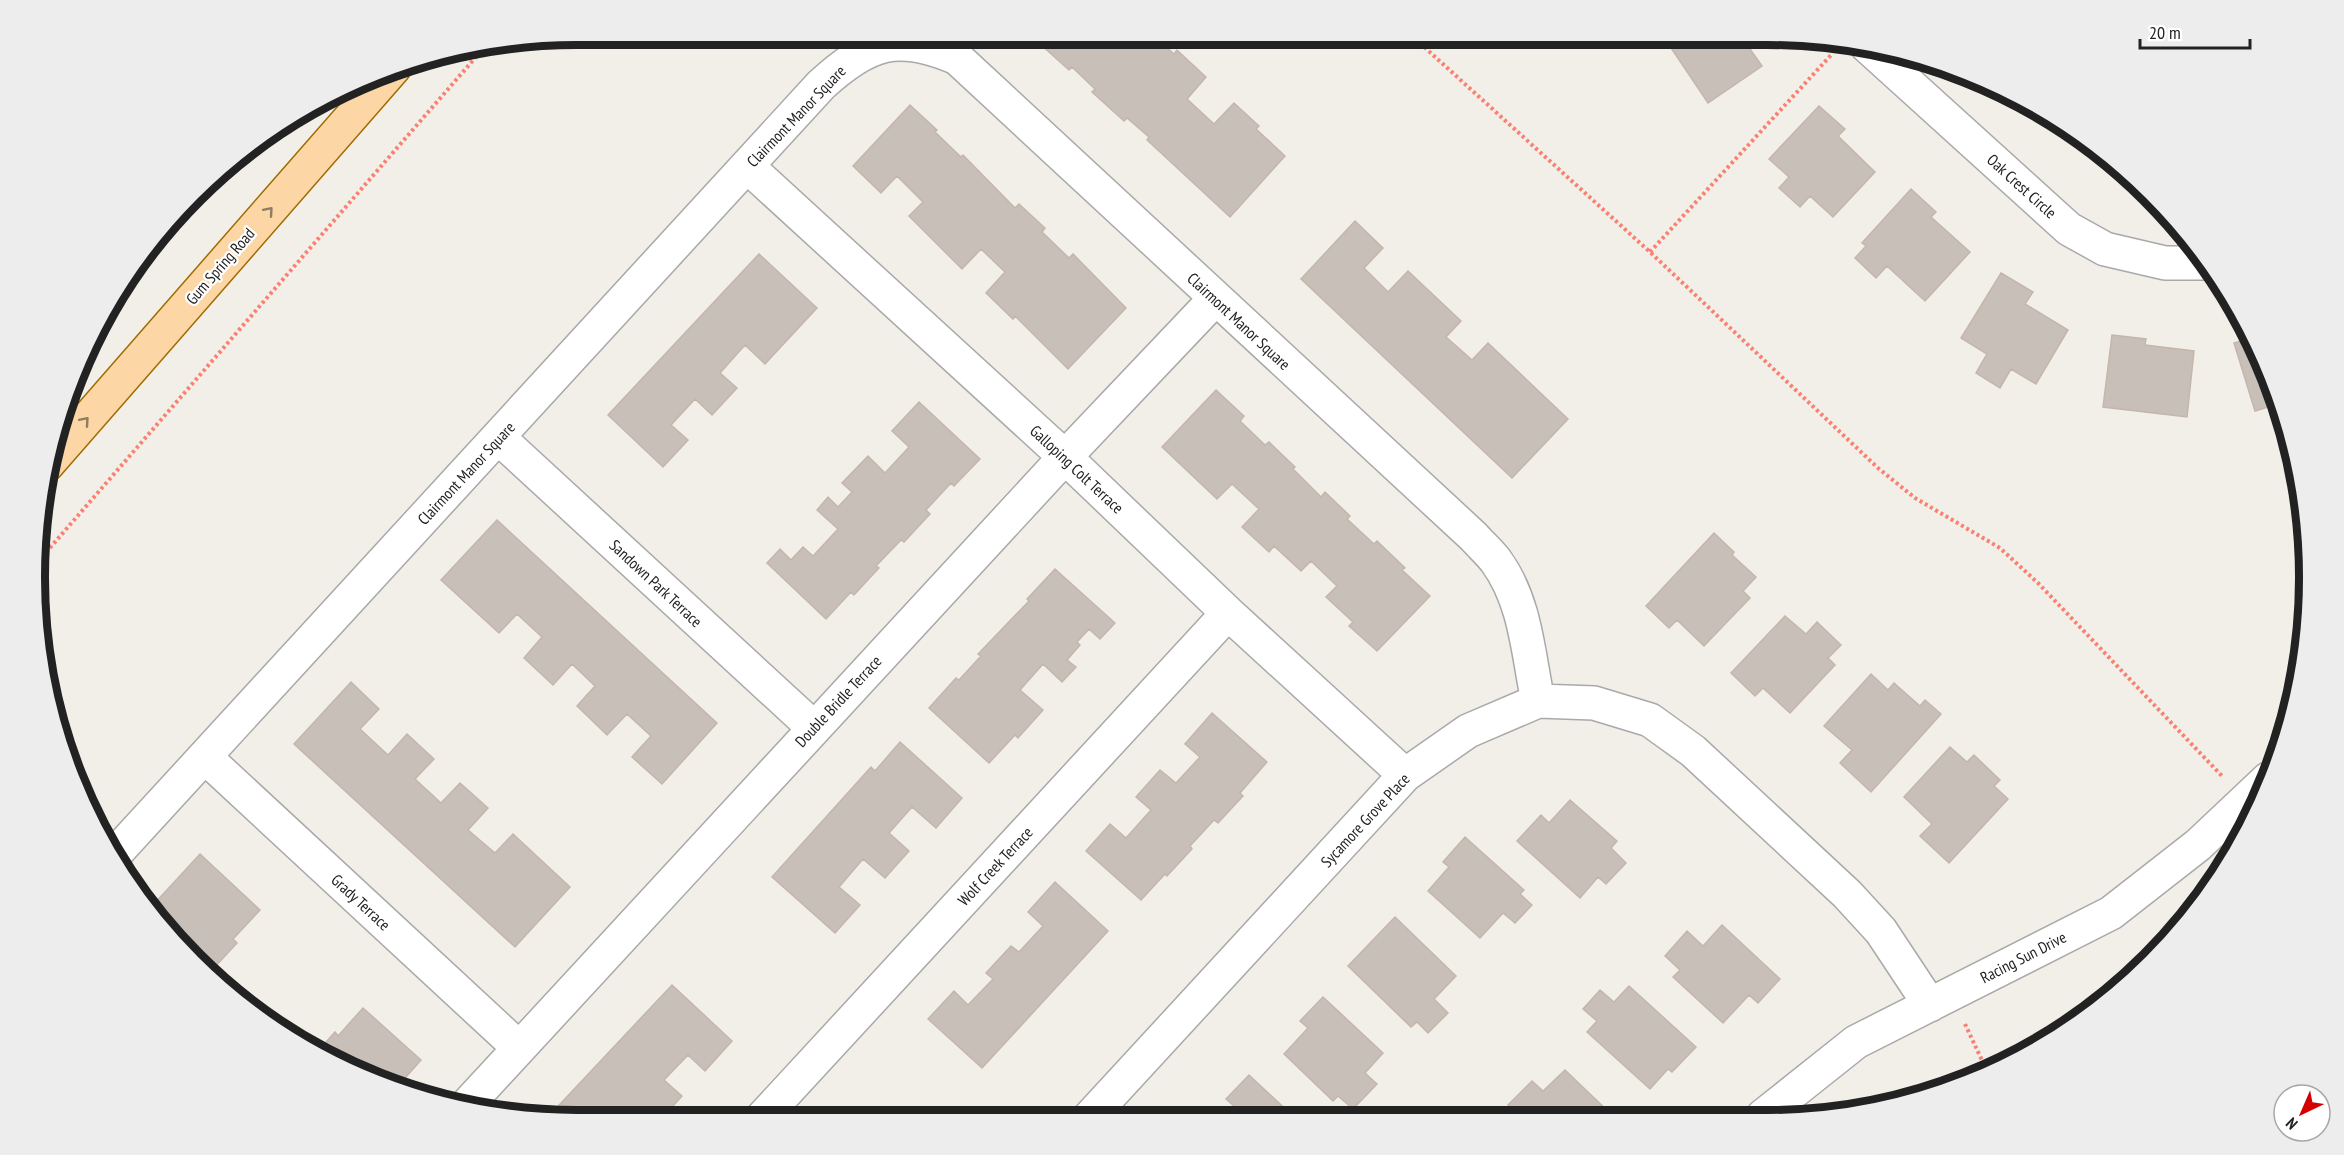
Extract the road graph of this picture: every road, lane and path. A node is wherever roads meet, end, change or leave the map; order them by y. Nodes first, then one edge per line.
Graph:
1 (885, 45) edge
2 (920, 45) edge
3 (1422, 45) edge
4 (1835, 51) dead end
5 (479, 54) edge
6 (1879, 57) edge
7 (381, 83) edge
8 (747, 166) junction
9 (1650, 252) junction
10 (2196, 263) edge
11 (1215, 299) junction
12 (499, 438) junction
13 (61, 449) edge
14 (1065, 457) junction
15 (46, 553) edge
16 (1228, 612) junction
17 (1538, 701) junction
18 (814, 728) junction
19 (205, 758) junction
20 (1406, 775) junction
21 (2255, 787) edge
22 (2253, 793) edge
23 (119, 849) edge
24 (1940, 1000) junction
25 (518, 1047) junction
26 (1982, 1064) edge
27 (472, 1099) edge
28 (769, 1110) edge
29 (1096, 1110) edge
30 (1771, 1110) edge

1 - 8 street, Clairmont Manor Square
2 - 11 street, Clairmont Manor Square
3 - 9 path
4 - 9 path
5 - 15 path
6 - 10 street, Oak Crest Circle
13 -> 7 main road, Gum Spring Road
8 - 12 street, Clairmont Manor Square
8 - 14 street, Galloping Colt Terrace
9 - 21 path
11 - 14 street, Double Bridle Terrace
11 - 17 street, Clairmont Manor Square
12 - 18 street, Sandown Park Terrace
12 - 19 street, Clairmont Manor Square
14 - 16 street, Galloping Colt Terrace
14 - 18 street, Double Bridle Terrace
16 - 20 street, Galloping Colt Terrace
16 - 28 street, Wolf Creek Terrace
17 - 20 street, Sycamore Grove Place
17 - 24 street, Sycamore Grove Place
18 - 25 street, Double Bridle Terrace
19 - 23 street, Clairmont Manor Square
19 - 25 street, Grady Terrace
20 - 29 street, Sycamore Grove Place
22 - 24 street, Racing Sun Drive
24 - 26 path
24 - 30 street, Racing Sun Drive
25 - 27 street, Double Bridle Terrace

